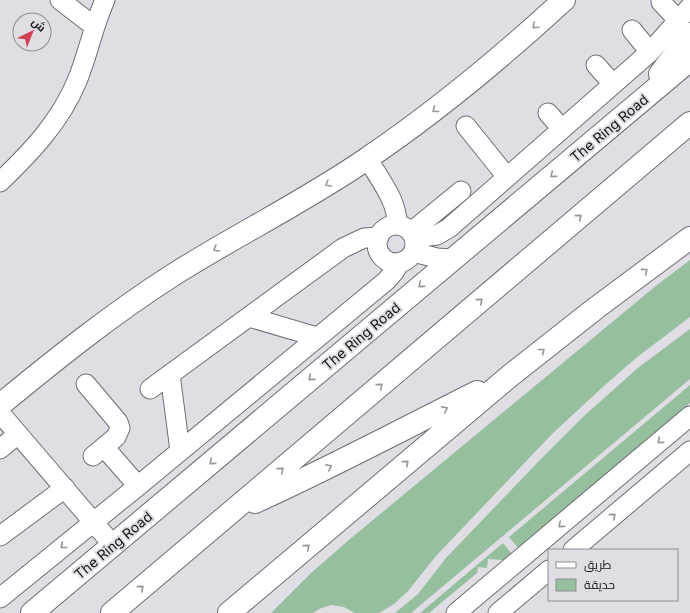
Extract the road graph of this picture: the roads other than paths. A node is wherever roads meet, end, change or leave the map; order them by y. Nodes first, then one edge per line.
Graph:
1 (60, 0) edge
2 (105, 0) edge
3 (564, 0) edge
4 (661, 2) dead end
5 (686, 20) edge
6 (95, 26) junction
7 (632, 30) dead end
8 (650, 52) junction
9 (690, 60) edge
10 (596, 65) dead end
11 (613, 84) junction
12 (636, 106) junction
13 (548, 113) dead end
14 (690, 123) edge
15 (466, 126) dead end
16 (562, 129) junction
17 (368, 159) junction
18 (507, 177) junction
19 (0, 182) edge
20 (461, 191) dead end
21 (379, 237) junction
22 (690, 238) edge
23 (407, 242) junction
24 (453, 259) junction
25 (249, 317) junction
26 (317, 337) junction
27 (170, 374) junction
28 (511, 375) junction
29 (86, 384) dead end
30 (150, 389) dead end
31 (0, 405) edge
32 (0, 413) edge
33 (690, 416) edge
34 (18, 434) junction
35 (0, 449) edge
36 (180, 451) junction
37 (690, 451) edge
38 (138, 486) junction
39 (64, 488) junction
40 (230, 513) junction
41 (94, 522) junction
42 (0, 536) edge
43 (113, 545) junction
44 (574, 549) edge
45 (548, 571) edge
46 (277, 572) junction
47 (0, 597) edge
48 (32, 613) edge
49 (112, 613) edge
50 (229, 613) edge
51 (253, 613) edge
52 (456, 613) edge
53 (498, 613) edge

1 - 6 street
2 - 6 street
3 -> 17 highway
4 - 5 street
5 - 8 street
5 - 12 highway
6 - 19 street
7 - 8 street
8 - 11 street
9 - 12 highway, The Ring Road
10 - 11 street
11 - 16 street
12 -> 24 highway, The Ring Road
13 - 16 street
40 -> 14 highway
15 - 18 street
16 - 18 street
17 - 23 street
17 -> 31 highway
18 - 23 street
20 - 23 street
21 - 23 street
21 - 23 street
21 - 25 street
28 -> 22 highway
23 - 24 street
23 - 26 street
24 -> 43 highway, The Ring Road
25 - 26 street
25 - 27 street
26 - 36 street
27 - 30 street
27 - 36 street
40 -> 28 highway
46 -> 28 highway
29 - 38 street
32 - 34 street
33 -> 52 street
34 - 35 street
34 - 39 street
36 - 38 street
44 -> 37 street
38 - 41 street
39 - 41 street
39 - 42 street
49 -> 40 highway
41 - 43 street
41 -> 47 street
43 - 48 highway, The Ring Road
45 - 53 street
46 - 50 highway
46 - 51 highway

